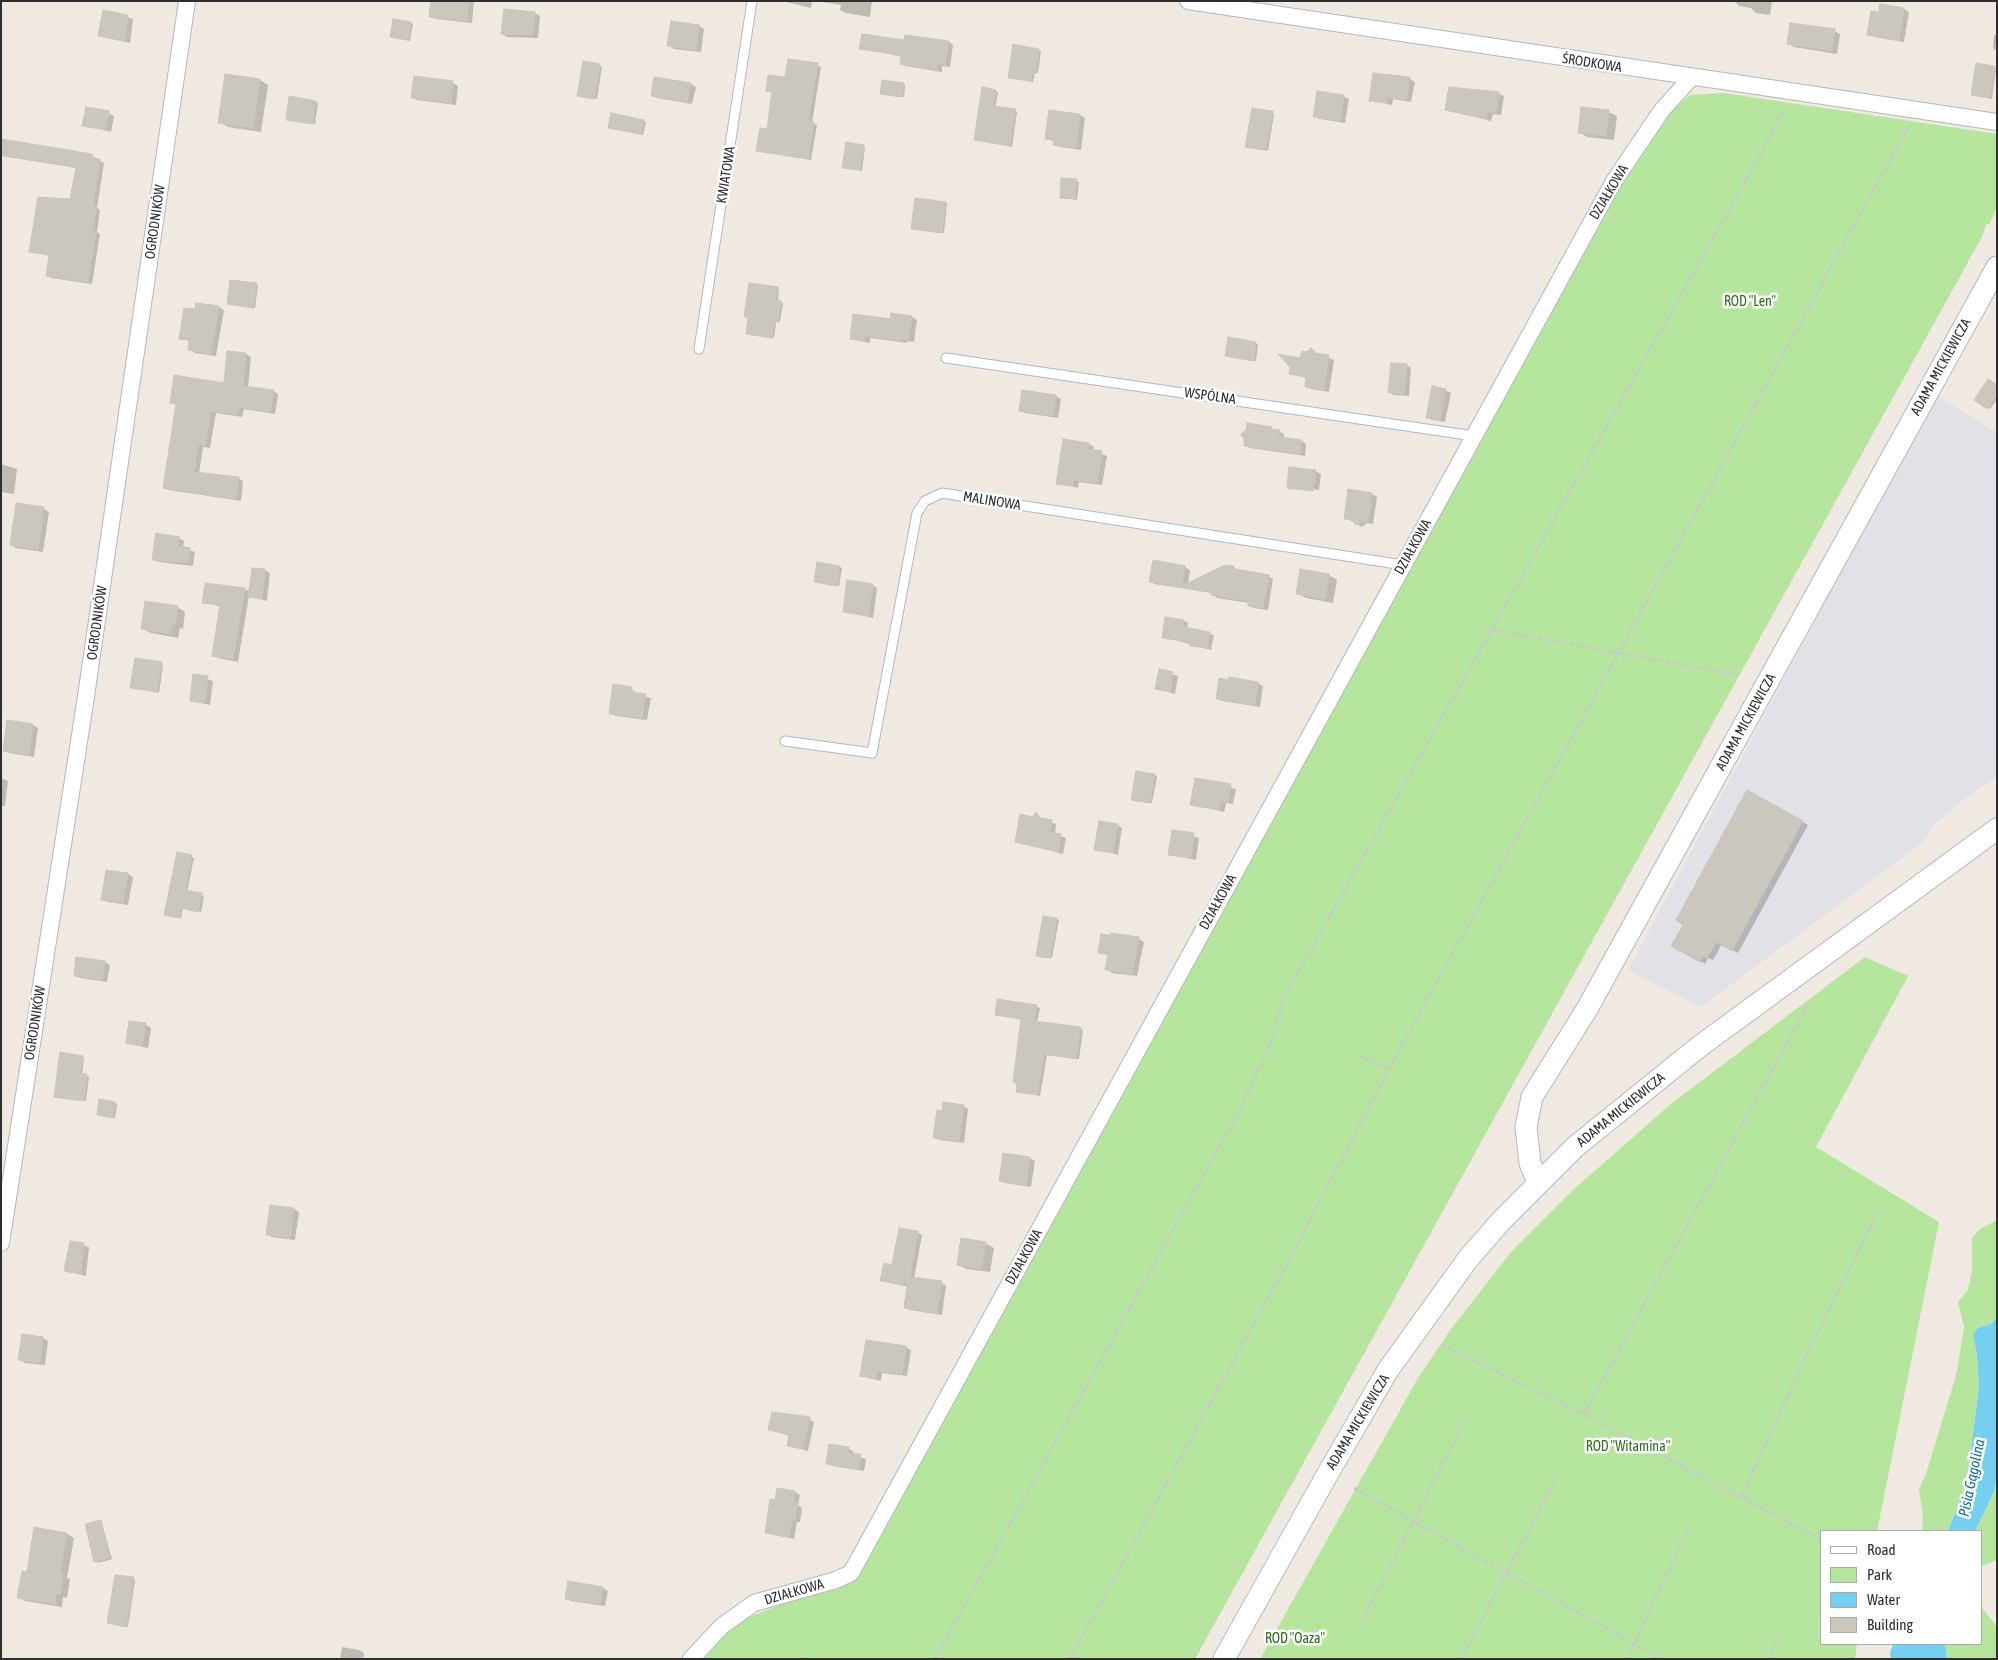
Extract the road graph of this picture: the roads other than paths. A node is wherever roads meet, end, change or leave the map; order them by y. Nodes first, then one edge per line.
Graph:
1 (187, 1) edge
2 (752, 1) edge
3 (1188, 1) edge
4 (1691, 78) junction
5 (1997, 122) edge
6 (1997, 267) edge
7 (699, 349) dead end
8 (946, 358) dead end
9 (1474, 436) junction
10 (1403, 565) junction
11 (785, 741) dead end
12 (1997, 829) edge
13 (1538, 1182) junction
14 (1, 1243) edge
15 (691, 1659) edge
16 (1224, 1659) edge

1 - 14 street, OGRODNIKÓW
2 - 7 lane, KWIATOWA
3 - 4 street, ŚRODKOWA
4 - 5 street, ŚRODKOWA
4 - 9 street, DZIAŁKOWA
6 - 13 street, ADAMA MICKIEWICZA
8 - 9 lane, WSPÓLNA
9 - 10 street, DZIAŁKOWA
10 - 11 lane, MALINOWA
10 - 15 street, DZIAŁKOWA
12 - 13 street, ADAMA MICKIEWICZA
13 - 16 street, ADAMA MICKIEWICZA

